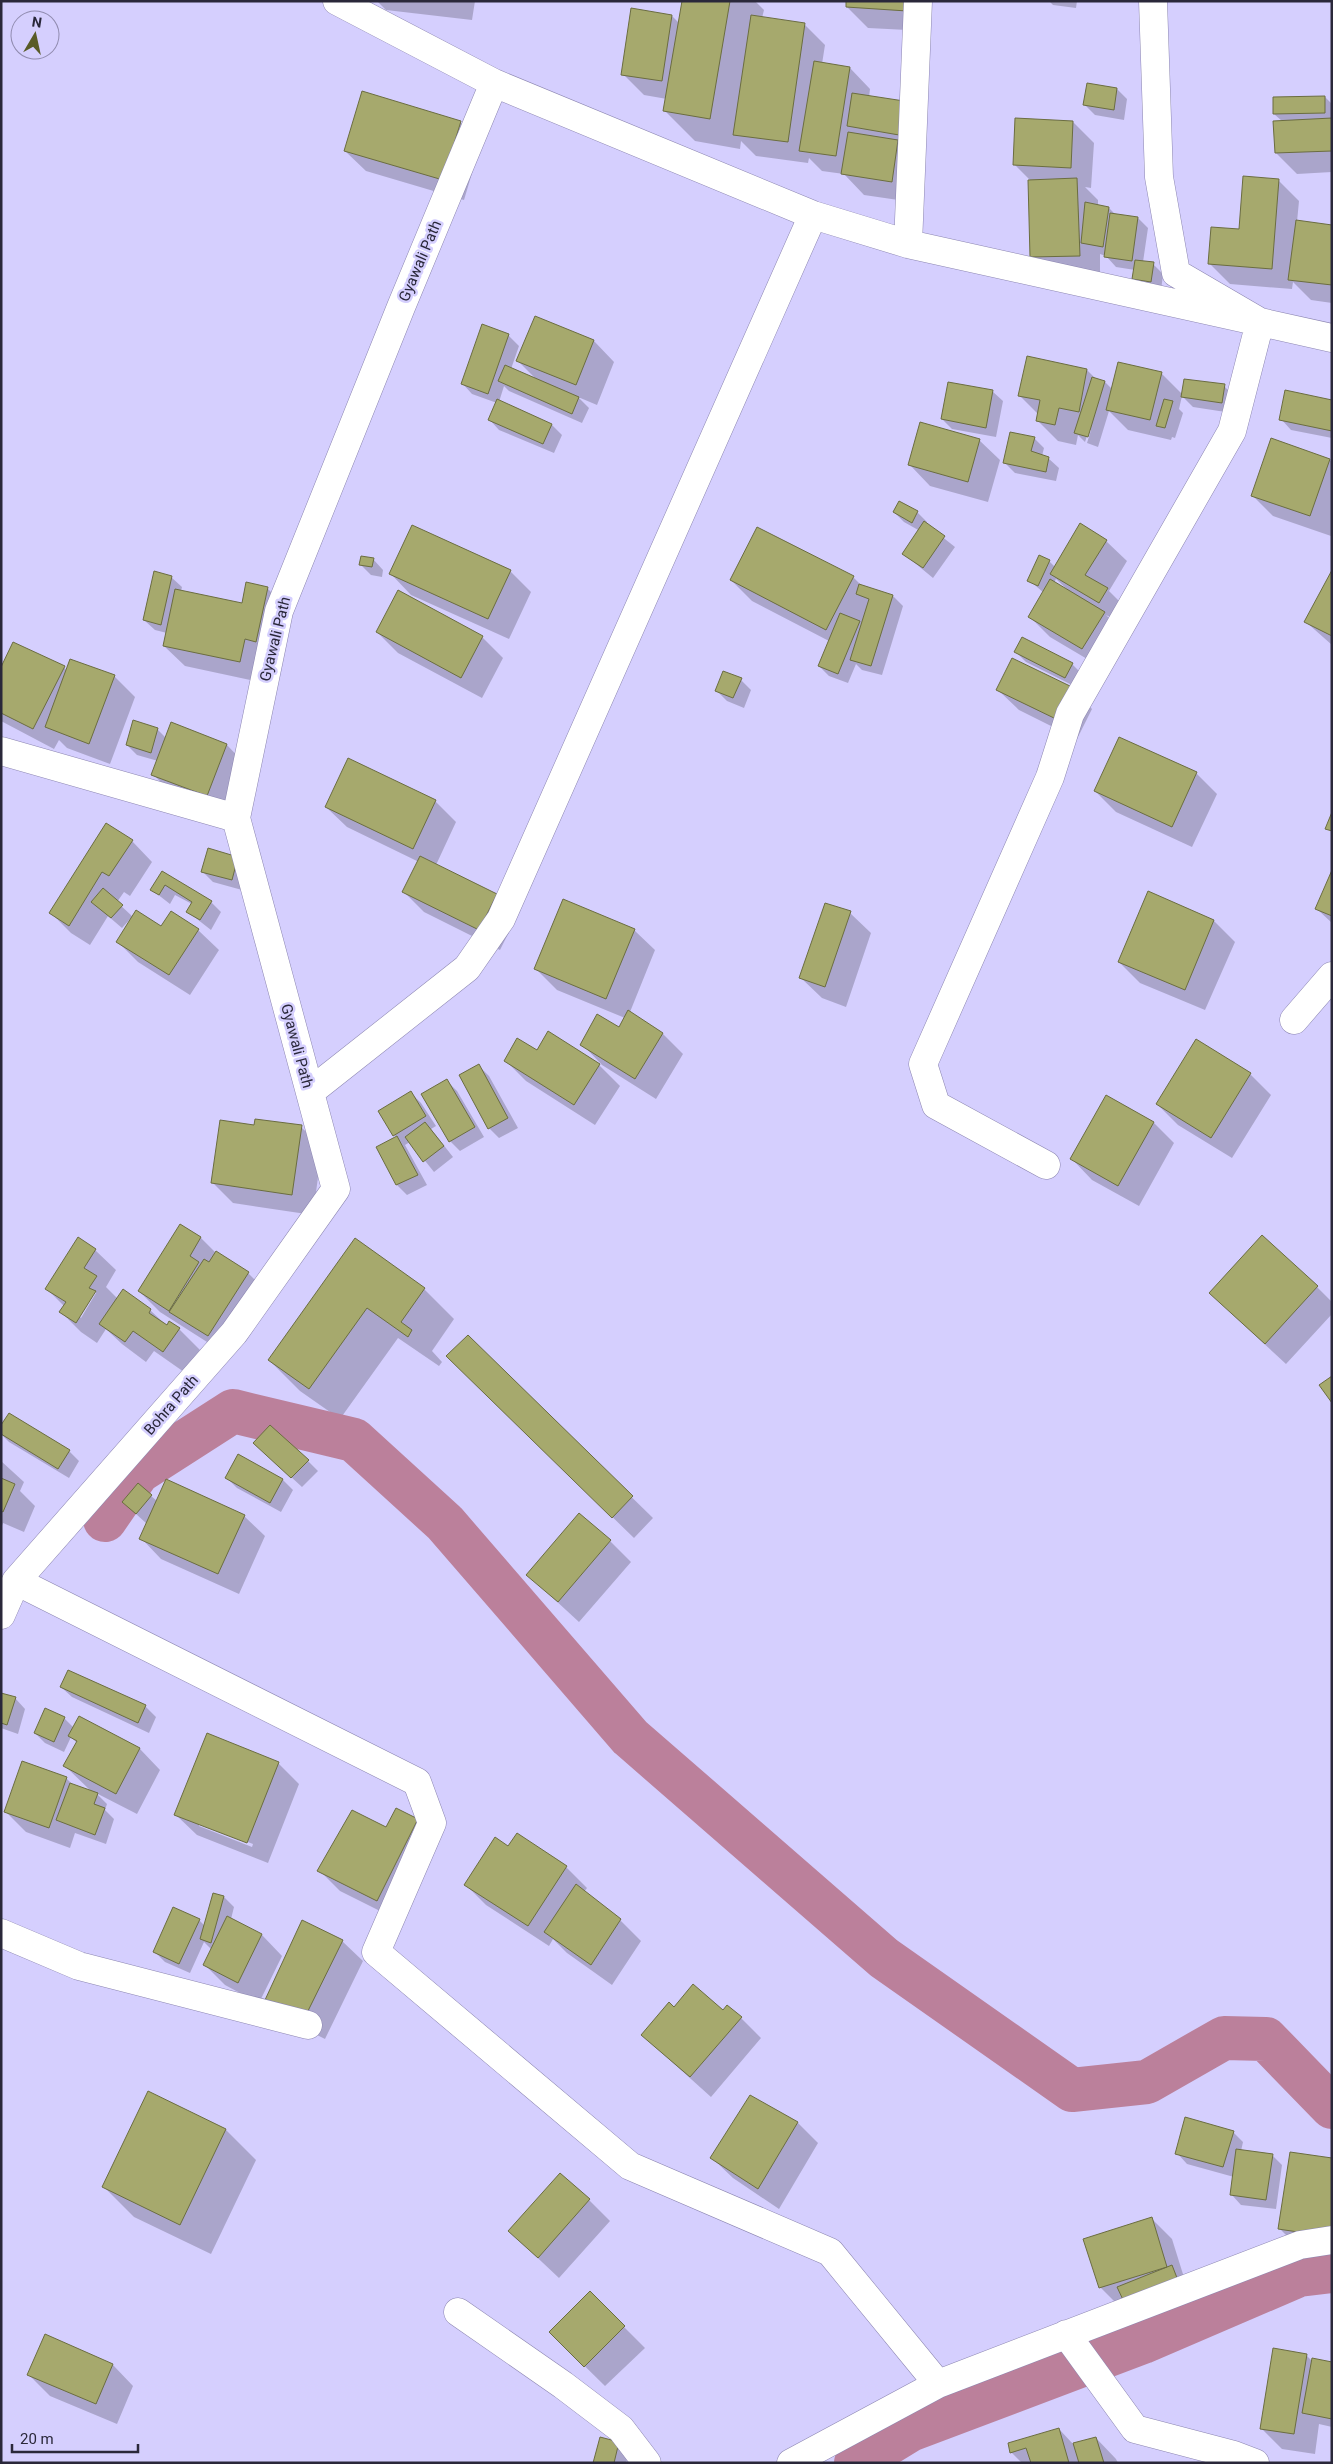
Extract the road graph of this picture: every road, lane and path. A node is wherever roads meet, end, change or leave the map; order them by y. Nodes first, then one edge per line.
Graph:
1 (337, 1) edge
2 (918, 1) edge
3 (1154, 1) edge
4 (494, 82) junction
5 (813, 216) junction
6 (908, 244) junction
7 (1260, 322) junction
8 (1332, 338) edge
9 (1, 751) edge
10 (236, 818) junction
11 (1332, 976) edge
12 (1294, 1020) dead end
13 (310, 1092) junction
14 (1046, 1165) dead end
15 (336, 1189) joint
16 (16, 1581) junction
17 (1, 1615) edge
18 (1, 1933) edge
19 (308, 2025) dead end
20 (1332, 2240) edge
21 (458, 2312) dead end
22 (1067, 2336) junction
23 (938, 2384) junction
24 (647, 2463) edge
25 (791, 2463) edge
26 (1255, 2463) edge

1 - 4 street
2 - 6 street
3 - 7 street
4 - 5 street
4 - 10 street, Gyawali Path
5 - 6 street
5 - 13 street
6 - 7 street
7 - 8 street
7 - 14 street
9 - 10 street
10 - 13 street, Gyawali Path
11 - 12 street
13 - 15 street, Gyawali Path
15 - 16 street, Bohra Path
16 - 17 street, Bohra Path
16 - 23 street
18 - 19 street
20 - 22 street
21 - 24 street
22 - 23 street
22 - 26 street
23 - 25 street

